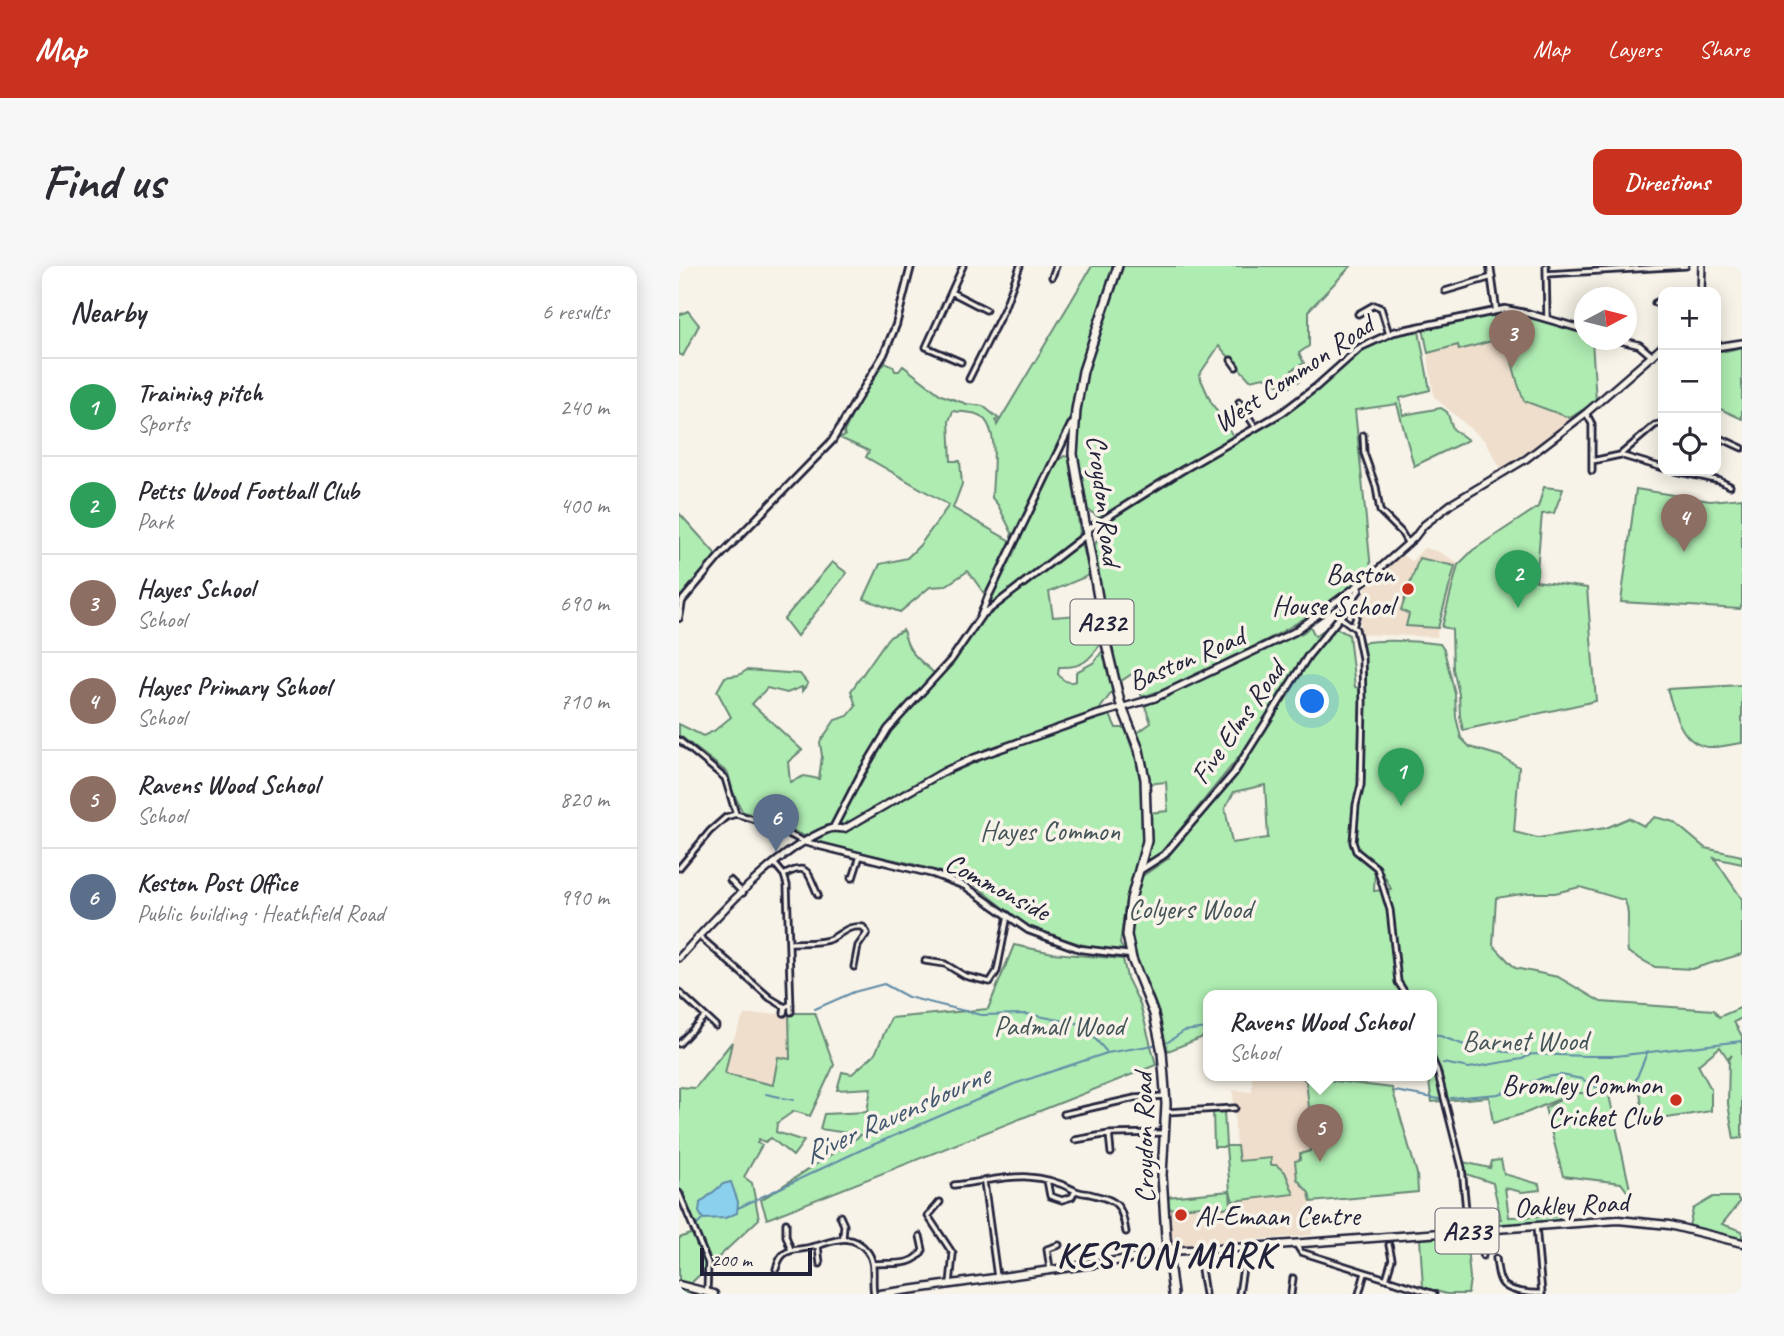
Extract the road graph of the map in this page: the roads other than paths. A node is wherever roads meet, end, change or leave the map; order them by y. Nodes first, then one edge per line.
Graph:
1 (911, 266) edge
2 (963, 266) edge
3 (1020, 266) edge
4 (1056, 266) edge
5 (1118, 266) edge
6 (1490, 266) edge
7 (1546, 266) edge
8 (1686, 266) edge
9 (1702, 266) edge
10 (1546, 274) junction
11 (1052, 277) dead end
12 (1492, 277) junction
13 (1701, 287) edge
14 (1445, 291) dead end
15 (951, 292) junction
16 (1658, 302) edge
17 (1655, 303) dead end
18 (1496, 309) junction
19 (986, 310) dead end
20 (1358, 314) dead end
21 (1547, 319) junction
22 (1574, 327) edge
23 (1389, 334) junction
24 (1742, 342) edge
25 (1637, 345) edge
26 (1721, 346) edge
27 (1659, 350) edge
28 (1652, 356) junction
29 (1231, 360) dead end
30 (961, 362) dead end
31 (1236, 367) dead end
32 (969, 379) dead end
33 (1239, 402) dead end
34 (1586, 413) junction
35 (1075, 422) junction
36 (1658, 424) edge
37 (1256, 428) junction
38 (1363, 435) dead end
39 (1721, 438) edge
40 (1742, 448) edge
41 (1620, 455) junction
42 (1592, 461) junction
43 (1658, 466) edge
44 (1592, 471) dead end
45 (1694, 476) edge
46 (1730, 486) dead end
47 (1085, 534) junction
48 (1408, 544) junction
49 (1358, 587) junction
50 (680, 606) edge
51 (1357, 614) dead end
52 (981, 615) junction
53 (1340, 617) junction
54 (679, 618) edge
55 (1353, 627) junction
56 (1122, 708) junction
57 (679, 740) edge
58 (736, 814) junction
59 (833, 828) junction
60 (815, 837) junction
61 (804, 842) junction
62 (821, 846) junction
63 (860, 855) junction
64 (774, 863) junction
65 (679, 868) edge
66 (1139, 871) junction
67 (784, 875) junction
68 (851, 878) dead end
69 (730, 880) dead end
70 (743, 893) junction
71 (818, 895) dead end
72 (1008, 915) junction
73 (699, 936) junction
74 (789, 943) junction
75 (1131, 955) junction
76 (679, 958) edge
77 (925, 961) dead end
78 (854, 967) dead end
79 (1404, 990) edge
80 (679, 992) edge
81 (790, 1003) junction
82 (785, 1007) junction
83 (791, 1012) dead end
84 (784, 1013) dead end
85 (705, 1016) junction
86 (716, 1026) dead end
87 (679, 1044) edge
88 (1437, 1070) edge
89 (1166, 1096) junction
90 (1235, 1108) dead end
91 (1166, 1112) junction
92 (1064, 1114) dead end
93 (1164, 1133) junction
94 (1109, 1134) junction
95 (1075, 1140) dead end
96 (1111, 1153) dead end
97 (1047, 1180) junction
98 (984, 1182) junction
99 (954, 1185) dead end
100 (1075, 1191) junction
101 (679, 1193) edge
102 (940, 1202) dead end
103 (840, 1216) dead end
104 (786, 1223) dead end
105 (1536, 1226) junction
106 (1481, 1230) junction
107 (1468, 1231) junction
108 (1126, 1232) dead end
109 (920, 1236) dead end
110 (843, 1238) junction
111 (1742, 1243) edge
112 (1296, 1244) junction
113 (818, 1245) junction
114 (1059, 1245) dead end
115 (1389, 1245) dead end
116 (1246, 1248) junction
117 (791, 1250) junction
118 (1169, 1253) junction
119 (1483, 1256) dead end
120 (1496, 1258) dead end
121 (1200, 1263) dead end
122 (820, 1264) dead end
123 (873, 1264) junction
124 (776, 1269) dead end
125 (1050, 1270) junction
126 (1365, 1273) junction
127 (997, 1278) junction
128 (1293, 1278) dead end
129 (1386, 1279) junction
130 (950, 1284) junction
131 (679, 1285) edge
132 (711, 1293) edge
133 (874, 1294) edge
134 (880, 1294) edge
135 (1173, 1294) edge
136 (1205, 1294) edge
137 (1239, 1294) edge
138 (1291, 1294) edge
139 (1359, 1294) edge
140 (1434, 1294) edge
141 (1542, 1294) edge

1 - 50 street
2 - 15 street
3 - 32 street
4 - 11 street
5 - 35 highway, Croydon Road / A232
6 - 12 street
7 - 10 street
8 - 10 street
9 - 13 main road
10 - 21 street
12 - 14 street
12 - 18 street
15 - 19 street
15 - 30 street
16 - 17 street
18 - 21 street, West Common Road
18 - 23 street, West Common Road
20 - 23 street
21 - 22 street, West Common Road
23 - 37 street, West Common Road
24 - 26 main road
25 - 28 street
27 - 28 main road, Baston Road
28 - 34 main road, Baston Road
29 - 31 street
33 - 37 street
34 - 42 street
34 - 48 main road, Baston Road
35 - 47 highway, Croydon Road / A232
35 - 52 street
36 - 41 street
37 - 47 street, West Common Road
38 - 48 street
39 - 40 street
41 - 42 street
41 - 43 street
42 - 44 street
45 - 46 street
47 - 52 street, West Common Road
47 - 56 highway, Croydon Road / A232
48 - 49 main road, Baston Road
49 - 53 street, Five Elms Road
49 - 56 main road, Baston Road
50 - 54 street
51 - 55 street
52 - 59 street, West Common Road
53 - 55 street
53 - 66 street, Five Elms Road
55 - 79 street
56 - 59 main road, Baston Road
56 - 66 highway, Croydon Road / A232
57 - 58 street
58 - 61 street
58 - 65 street
59 - 60 main road, Baston Road
60 - 61 main road, Baston Road
60 - 62 street
61 - 62 street, Commonside
61 - 64 main road, Baston Road
62 - 63 street, Commonside
63 - 68 street
63 - 72 street, Commonside
64 - 67 street
64 - 70 main road, Baston Road
66 - 75 highway, Croydon Road / A232
67 - 71 street
67 - 74 street
69 - 70 street
70 - 73 main road, Baston Road
72 - 75 street, Commonside
72 - 77 street
73 - 76 main road, Baston Road
73 - 82 street
74 - 78 street
74 - 81 street
75 - 89 highway, Croydon Road / A232
80 - 85 street
81 - 82 street
81 - 83 street
82 - 84 street
85 - 86 street
85 - 87 street
88 - 107 street
89 - 91 highway, Croydon Road / A232
89 - 92 street
90 - 91 street
91 - 93 highway, Croydon Road / A232
93 - 94 street
93 - 118 highway, Croydon Road / A232
94 - 95 street
94 - 96 street
97 - 98 street
97 - 100 street
97 - 100 street
98 - 99 street
98 - 127 street
100 - 108 street
101 - 132 street
102 - 130 street
103 - 110 street
104 - 117 street
105 - 106 main road, Oakley Road / A233
105 - 111 main road, Oakley Road / A233
105 - 141 street
106 - 107 main road, Oakley Road / A233
106 - 119 street
107 - 112 main road, Oakley Road / A233
109 - 123 street
110 - 113 street
110 - 123 street
112 - 116 main road, Oakley Road / A233
112 - 126 street
113 - 117 street
113 - 122 street
114 - 125 street
115 - 129 street
116 - 118 main road, Oakley Road / A233
116 - 137 street
117 - 124 street
118 - 125 main road, A233
118 - 135 highway, Croydon Road / A232
120 - 141 street
121 - 136 street
123 - 133 street
125 - 127 main road, A233
126 - 129 street
126 - 139 street
127 - 130 main road, A233
128 - 138 street
129 - 140 street
130 - 134 main road, A233
131 - 132 main road

